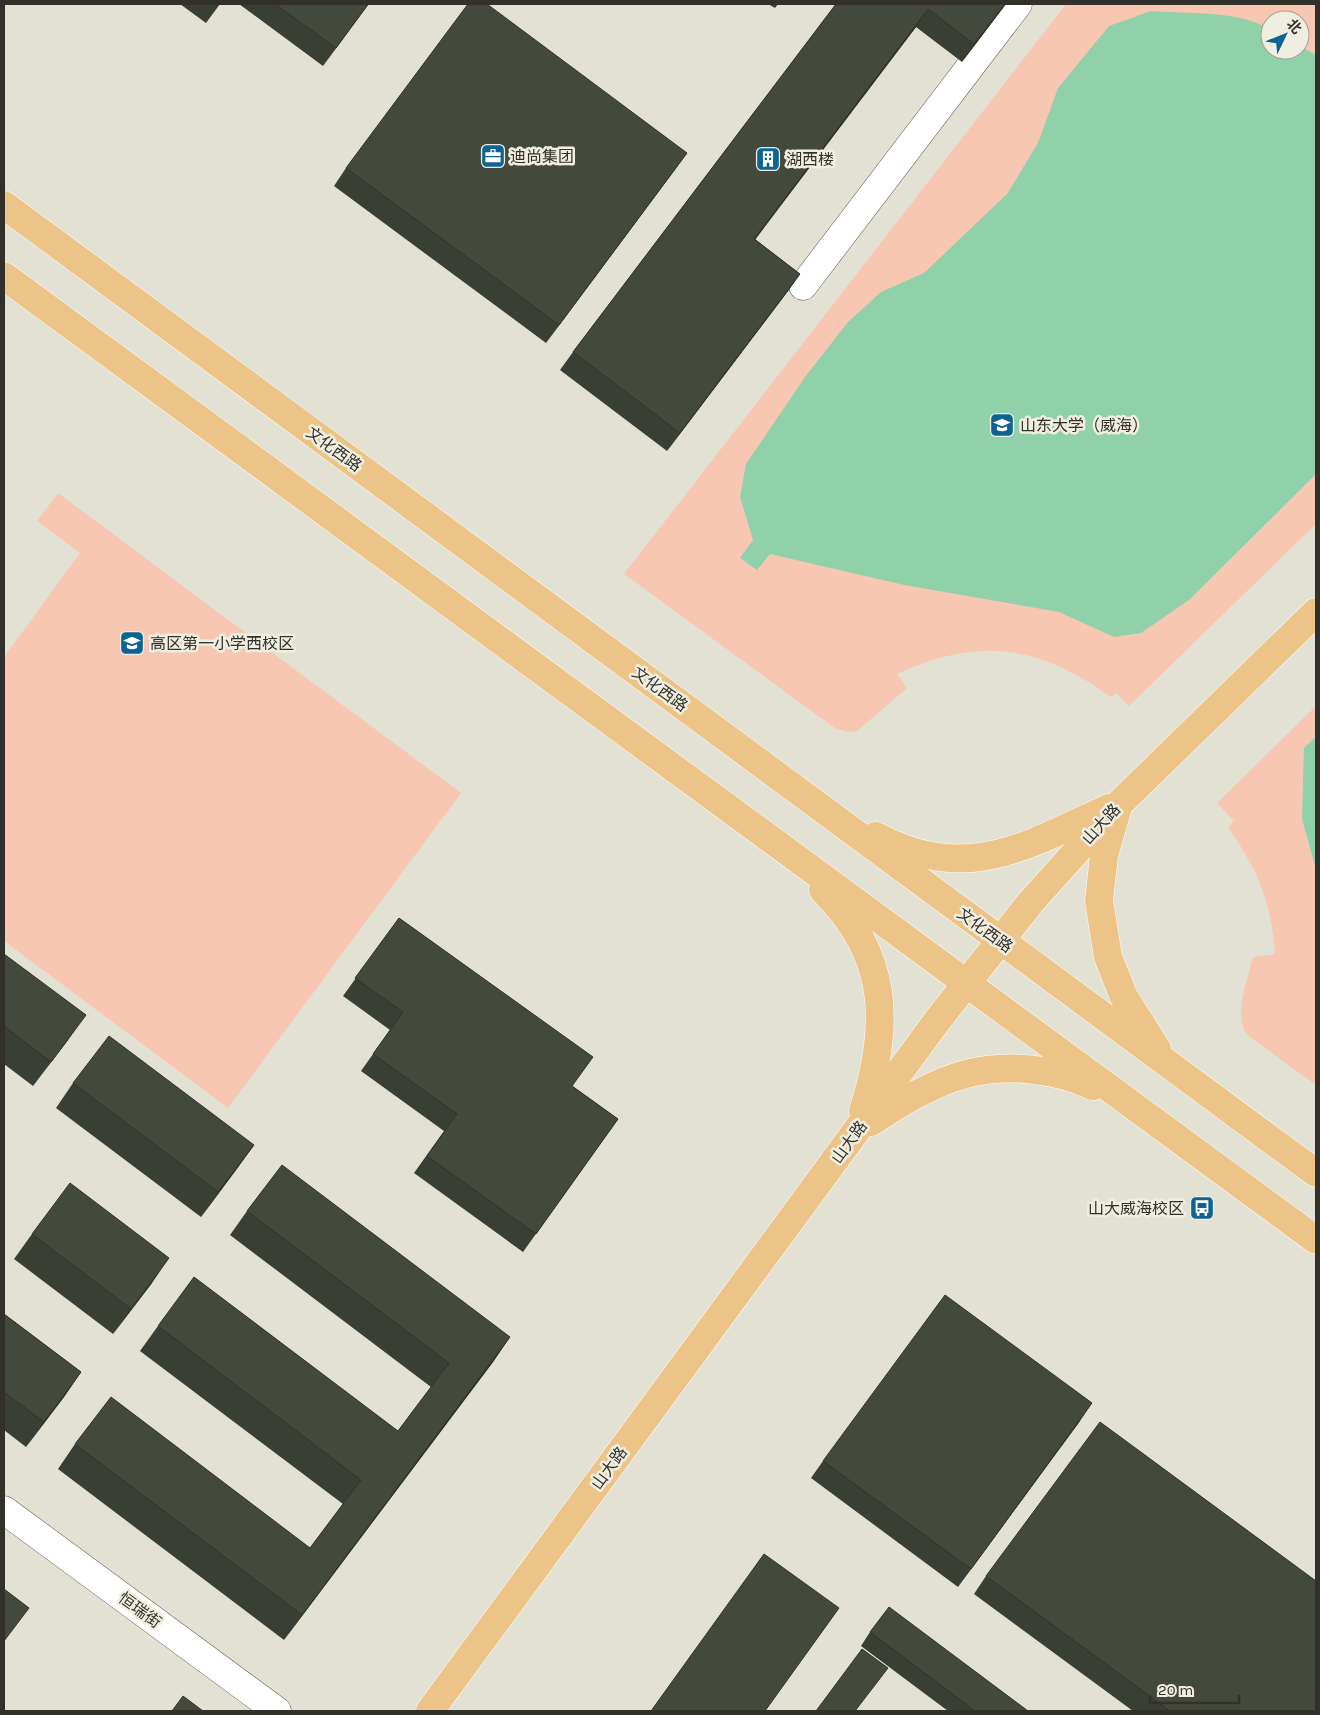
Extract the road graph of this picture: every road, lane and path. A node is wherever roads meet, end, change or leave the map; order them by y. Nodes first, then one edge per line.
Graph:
1 (1018, 4) edge
2 (4, 206) edge
3 (4, 276) edge
4 (803, 286) dead end
5 (1316, 612) edge
6 (812, 802) junction
7 (1120, 803) junction
8 (772, 840) junction
9 (1000, 941) junction
10 (966, 982) junction
11 (1164, 1061) junction
12 (1141, 1111) junction
13 (857, 1131) junction
14 (1316, 1173) edge
15 (1316, 1240) edge
16 (4, 1510) edge
17 (277, 1711) edge
18 (430, 1711) edge

1 - 4 street
2 - 6 main road, 文化西路
3 - 8 main road
5 - 7 main road, 山大路
6 - 7 main road
6 - 9 main road, 文化西路
7 - 9 main road, 山大路
7 - 11 main road
8 - 10 main road
8 - 13 main road
9 - 10 main road, 山大路
9 - 11 main road, 文化西路
10 - 12 main road
10 - 13 main road, 山大路
11 - 14 main road, 文化西路
12 - 13 main road
12 - 15 main road
13 - 18 main road, 山大路
16 - 17 street, 恒瑞街

